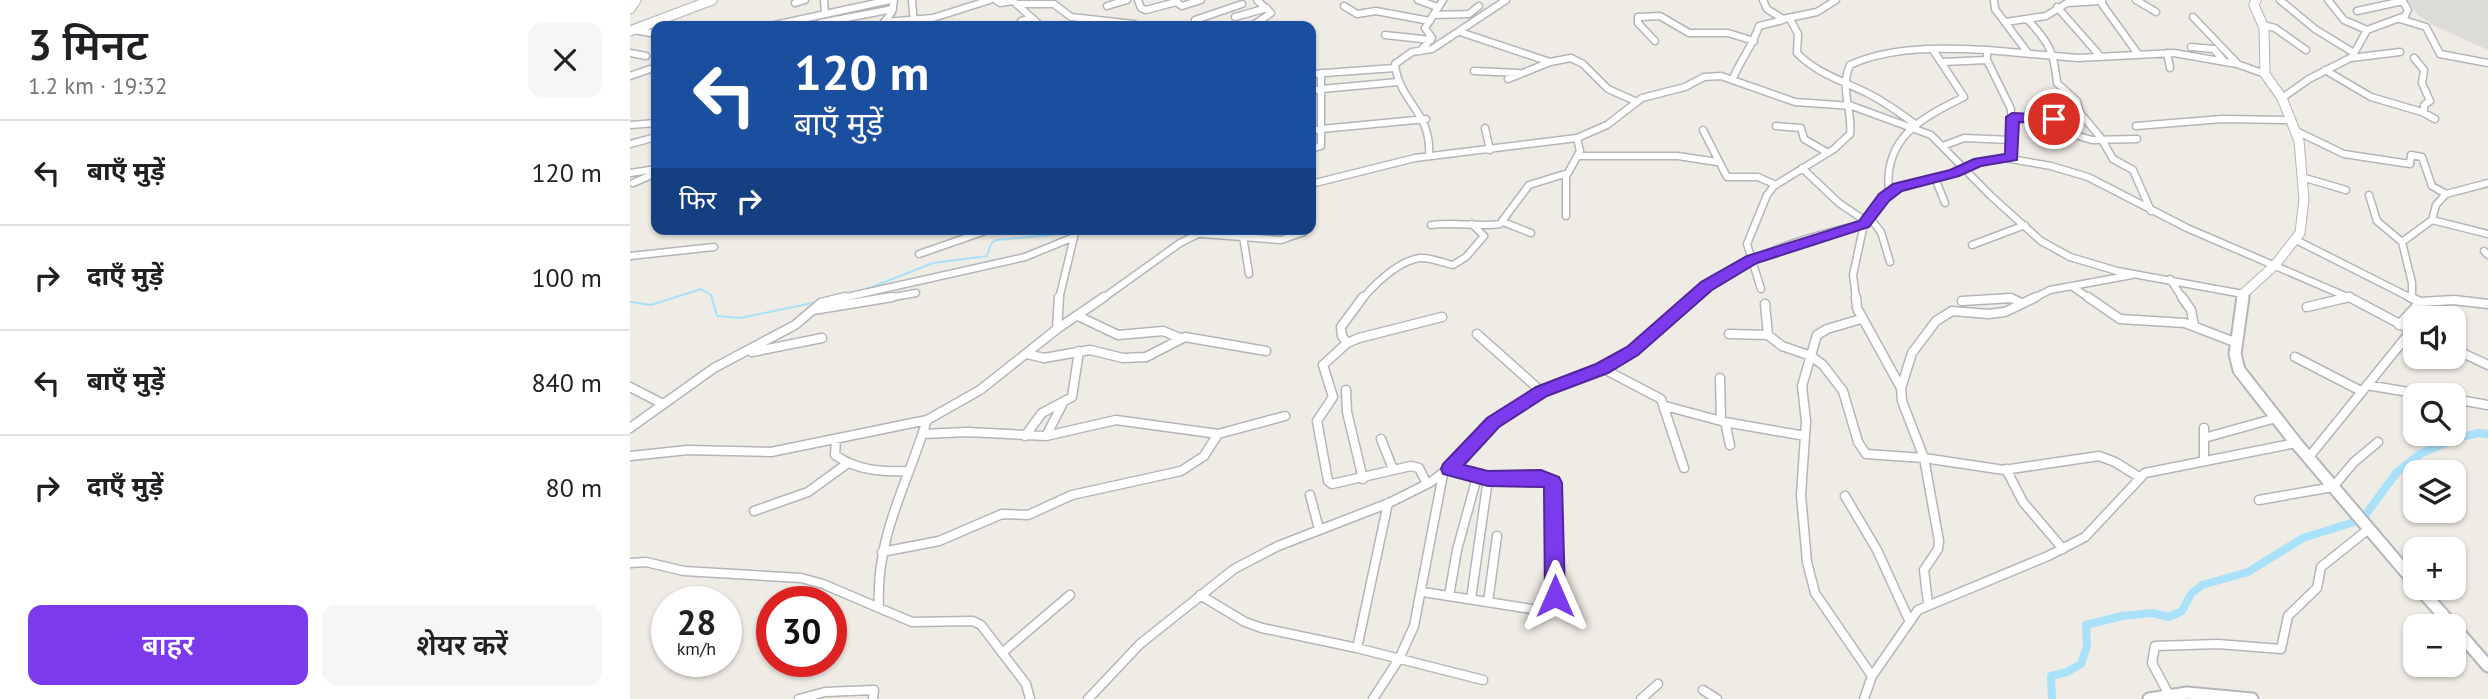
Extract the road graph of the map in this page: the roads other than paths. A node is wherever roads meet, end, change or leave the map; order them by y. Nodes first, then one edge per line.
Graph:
1 (636, 0) edge
2 (712, 0) edge
3 (805, 0) edge
4 (833, 0) edge
5 (892, 0) edge
6 (912, 0) edge
7 (990, 0) edge
8 (996, 0) edge
9 (1127, 0) edge
10 (1138, 0) edge
11 (1201, 0) edge
12 (1257, 0) edge
13 (1418, 0) edge
14 (1443, 0) edge
15 (1506, 0) edge
16 (1763, 0) edge
17 (1836, 0) edge
18 (1994, 0) edge
19 (2136, 0) edge
20 (2280, 0) edge
21 (2328, 0) edge
22 (824, 1) edge
23 (1175, 1) edge
24 (2101, 1) edge
25 (2254, 1) edge
26 (2402, 1) edge
27 (872, 2) edge
28 (1240, 2) edge
29 (795, 3) dead end
30 (1017, 4) junction
31 (1107, 6) dead end
32 (1344, 6) dead end
33 (1437, 7) junction
34 (2057, 7) junction
35 (1267, 8) junction
36 (630, 9) edge
37 (892, 9) junction
38 (1492, 10) junction
39 (2357, 11) dead end
40 (2156, 12) dead end
41 (1251, 13) junction
42 (825, 14) junction
43 (1235, 17) dead end
44 (1031, 18) junction
45 (1431, 18) junction
46 (2193, 18) dead end
47 (1137, 19) edge
48 (1787, 19) junction
49 (2027, 19) junction
50 (2400, 19) junction
51 (1195, 20) dead end
52 (658, 21) edge
53 (793, 21) edge
54 (830, 21) edge
55 (885, 21) edge
56 (915, 21) edge
57 (924, 21) edge
58 (1021, 21) edge
59 (1035, 21) edge
60 (1260, 21) edge
61 (2006, 22) junction
62 (651, 24) edge
63 (2263, 25) junction
64 (2367, 30) junction
65 (632, 31) edge
66 (1460, 32) junction
67 (651, 33) edge
68 (1385, 35) dead end
69 (1431, 39) junction
70 (1448, 39) junction
71 (1655, 41) dead end
72 (1754, 41) junction
73 (2191, 47) dead end
74 (1933, 50) junction
75 (1987, 50) junction
76 (2306, 50) dead end
77 (1420, 51) junction
78 (2400, 52) dead end
79 (630, 53) edge
80 (2028, 53) junction
81 (2167, 53) junction
82 (2138, 54) junction
83 (2352, 55) junction
84 (646, 56) dead end
85 (2054, 56) junction
86 (2101, 57) junction
87 (2414, 58) dead end
88 (1987, 60) junction
89 (2224, 61) junction
90 (1550, 62) junction
91 (1942, 62) junction
92 (2237, 64) junction
93 (2488, 64) edge
94 (1394, 68) junction
95 (2170, 68) dead end
96 (651, 69) edge
97 (2325, 70) junction
98 (1474, 71) dead end
99 (1316, 74) edge
100 (1321, 74) junction
101 (1523, 74) junction
102 (2265, 74) junction
103 (630, 76) edge
104 (1733, 78) junction
105 (1508, 79) dead end
106 (1398, 82) junction
107 (1844, 82) junction
108 (1321, 89) junction
109 (1316, 90) edge
110 (2282, 98) junction
111 (1637, 102) junction
112 (1846, 105) junction
113 (1322, 108) junction
114 (1316, 109) edge
115 (2424, 112) junction
116 (2012, 117) junction
117 (1426, 119) junction
118 (2054, 119) dead end
119 (2435, 119) dead end
120 (2292, 120) junction
121 (651, 123) edge
122 (630, 125) edge
123 (2136, 125) dead end
124 (1776, 126) dead end
125 (1913, 126) junction
126 (1485, 128) dead end
127 (1322, 129) junction
128 (1316, 130) edge
129 (1703, 130) dead end
130 (2062, 131) dead end
131 (2296, 131) junction
132 (651, 138) edge
133 (1577, 138) junction
134 (2137, 139) dead end
135 (2011, 140) junction
136 (2102, 140) junction
137 (630, 144) edge
138 (1943, 146) junction
139 (1316, 148) edge
140 (1490, 150) junction
141 (1828, 153) junction
142 (1429, 156) junction
143 (1578, 156) junction
144 (2012, 157) junction
145 (1717, 162) junction
146 (1802, 168) junction
147 (1967, 169) junction
148 (651, 171) edge
149 (630, 173) edge
150 (651, 174) edge
151 (1566, 175) junction
152 (1935, 178) junction
153 (2305, 178) junction
154 (633, 183) dead end
155 (1316, 183) edge
156 (2488, 183) edge
157 (1776, 185) junction
158 (2346, 190) dead end
159 (1889, 192) junction
160 (2446, 194) junction
161 (2369, 195) dead end
162 (1945, 203) dead end
163 (2151, 211) junction
164 (1566, 216) dead end
165 (2432, 220) junction
166 (1867, 221) junction
167 (1503, 222) junction
168 (1472, 224) junction
169 (1431, 225) dead end
170 (2025, 225) junction
171 (1531, 233) dead end
172 (2488, 233) edge
173 (956, 235) edge
174 (973, 235) edge
175 (1071, 235) edge
176 (1074, 235) edge
177 (1197, 235) edge
178 (1235, 235) edge
179 (1297, 235) edge
180 (1243, 236) junction
181 (2296, 240) junction
182 (955, 241) junction
183 (2402, 242) junction
184 (1972, 245) dead end
185 (714, 247) dead end
186 (919, 254) dead end
187 (630, 256) edge
188 (1752, 260) junction
189 (1890, 261) dead end
190 (2275, 265) junction
191 (1249, 274) dead end
192 (2140, 274) junction
193 (2170, 278) junction
194 (2072, 287) junction
195 (1761, 289) dead end
196 (916, 293) dead end
197 (2243, 294) junction
198 (2412, 296) junction
199 (2350, 297) junction
200 (1962, 301) dead end
201 (2420, 302) junction
202 (2021, 303) junction
203 (1765, 304) dead end
204 (2488, 304) edge
205 (2307, 307) dead end
206 (813, 310) junction
207 (1078, 316) junction
208 (1442, 317) dead end
209 (1861, 318) junction
210 (2194, 325) junction
211 (2399, 325) junction
212 (2403, 327) edge
213 (1057, 329) junction
214 (1477, 334) dead end
215 (1729, 334) dead end
216 (1768, 335) junction
217 (822, 338) dead end
218 (1180, 338) junction
219 (2237, 343) junction
220 (2403, 343) edge
221 (1347, 344) junction
222 (1079, 351) junction
223 (1266, 351) dead end
224 (741, 354) junction
225 (1027, 354) junction
226 (2466, 355) edge
227 (1813, 357) junction
228 (2295, 357) dead end
229 (2488, 365) edge
230 (1602, 368) junction
231 (1720, 378) dead end
232 (630, 387) edge
233 (1901, 388) junction
234 (2364, 388) junction
235 (1346, 390) dead end
236 (1542, 392) junction
237 (2403, 393) edge
238 (2466, 401) edge
239 (1063, 403) junction
240 (663, 404) junction
241 (2488, 405) edge
242 (1665, 406) junction
243 (1285, 416) dead end
244 (2276, 418) junction
245 (927, 420) junction
246 (1723, 421) junction
247 (630, 428) edge
248 (2204, 428) dead end
249 (923, 434) junction
250 (1217, 434) junction
251 (1025, 436) junction
252 (1046, 436) junction
253 (1805, 436) junction
254 (2204, 438) junction
255 (1381, 439) dead end
256 (836, 440) junction
257 (2378, 442) dead end
258 (2296, 443) junction
259 (1730, 445) dead end
260 (630, 456) edge
261 (2309, 457) junction
262 (1924, 458) junction
263 (2204, 460) junction
264 (848, 463) junction
265 (1684, 468) dead end
266 (1393, 469) junction
267 (2006, 470) junction
268 (909, 471) junction
269 (1446, 471) junction
270 (1477, 477) junction
271 (2139, 477) junction
272 (1363, 479) junction
273 (1488, 479) junction
274 (1427, 484) junction
275 (2333, 487) junction
276 (1310, 495) dead end
277 (1844, 496) dead end
278 (2259, 500) dead end
279 (1388, 503) junction
280 (754, 511) dead end
281 (2370, 528) junction
282 (1319, 529) junction
283 (1497, 536) dead end
284 (2063, 549) junction
285 (881, 552) junction
286 (630, 563) edge
287 (2403, 568) edge
288 (1423, 592) junction
289 (1070, 595) dead end
290 (1200, 595) junction
291 (1450, 596) junction
292 (1471, 599) junction
293 (2429, 600) edge
294 (1488, 602) junction
295 (1928, 604) junction
296 (879, 608) junction
297 (2442, 614) edge
298 (1909, 620) junction
299 (2466, 641) edge
300 (1357, 648) junction
301 (1002, 653) junction
302 (1399, 659) junction
303 (2488, 666) edge
304 (1872, 676) junction
305 (1483, 680) dead end
306 (1658, 684) dead end
307 (1703, 691) dead end
308 (2168, 694) junction
309 (799, 699) edge
310 (873, 699) edge
311 (1030, 699) edge
312 (1088, 699) edge
313 (1373, 699) edge
314 (1641, 699) edge
315 (1717, 699) edge
316 (1864, 699) edge
317 (2149, 699) edge
318 (2252, 699) edge

1 - 36 street
2 - 52 street
3 - 29 street
4 - 22 street
5 - 27 street
5 - 37 street
6 - 56 street
7 - 57 street
8 - 30 street
9 - 31 street
10 - 47 street
11 - 23 street
12 - 35 street
13 - 33 street
14 - 33 street
15 - 38 street
16 - 48 street
17 - 48 street
18 - 61 street
19 - 40 street
20 - 83 street
21 - 64 street
22 - 42 street
23 - 47 street
24 - 34 street
24 - 82 street
25 - 63 street
26 - 39 street
26 - 50 street
27 - 42 street
28 - 41 street
28 - 51 street
30 - 44 street
30 - 47 street
32 - 45 street
33 - 45 street
34 - 49 street
34 - 86 street
35 - 41 street
35 - 60 street
37 - 54 street
37 - 55 street
38 - 45 street
38 - 66 street
41 - 43 street
42 - 53 street
44 - 58 street
44 - 59 street
45 - 69 street
46 - 92 street
48 - 72 street
48 - 107 street
49 - 61 street
49 - 85 street
50 - 64 street
50 - 93 street
61 - 80 street
62 - 65 street
63 - 76 street
63 - 102 street
64 - 83 street
65 - 67 street
66 - 70 street
66 - 90 street
68 - 69 street
69 - 70 street
69 - 77 street
70 - 77 street
71 - 72 street
72 - 104 street
73 - 89 street
74 - 75 street
74 - 91 street
74 - 107 street
75 - 80 street
75 - 88 street
77 - 94 street
78 - 83 street
79 - 84 street
80 - 85 street
81 - 82 street
81 - 89 street
81 - 95 street
82 - 86 street
83 - 97 street
85 - 86 street
85 - 136 street
87 - 115 street
88 - 91 street
88 - 116 street
89 - 92 street
90 - 101 street
90 - 111 street
91 - 125 street
92 - 102 street
94 - 100 street
94 - 106 street
96 - 103 street
97 - 110 street
97 - 115 street
98 - 101 street
99 - 100 street
100 - 108 street
101 - 105 street
102 - 110 street
104 - 111 street
104 - 112 street
106 - 108 street
106 - 117 street
107 - 112 street
107 - 125 street
108 - 109 street
108 - 113 street
110 - 120 street
111 - 133 street
112 - 125 street
112 - 141 street
113 - 114 street
113 - 127 street
115 - 119 street
116 - 118 street
116 - 135 street
117 - 127 street
117 - 142 street
120 - 123 street
120 - 131 street
121 - 122 street
124 - 141 street
125 - 138 street
125 - 159 street
126 - 140 street
127 - 128 street
127 - 139 street
129 - 145 street
130 - 136 street
131 - 153 street
131 - 160 street
132 - 137 street
133 - 140 street
133 - 143 street
134 - 136 street
135 - 138 street
135 - 144 street
136 - 163 street
138 - 147 street
140 - 142 street
141 - 146 street
142 - 155 street
143 - 145 street
143 - 151 street
144 - 147 street
144 - 163 street
145 - 157 street
146 - 157 street
146 - 166 street
147 - 152 street
147 - 170 street
148 - 149 street
150 - 154 street
151 - 164 street
151 - 167 street
152 - 159 street
152 - 162 street
153 - 158 street
153 - 181 street
156 - 160 street
157 - 188 street
159 - 166 street
160 - 165 street
161 - 183 street
163 - 190 street
165 - 172 street
165 - 183 street
166 - 188 street
166 - 189 street
166 - 209 street
167 - 168 street
167 - 171 street
168 - 169 street
168 - 221 street
170 - 184 street
170 - 192 street
173 - 182 street
174 - 182 street
175 - 206 street
176 - 213 street
177 - 207 street
178 - 180 street
179 - 180 street
180 - 191 street
181 - 190 street
181 - 198 street
182 - 186 street
183 - 198 street
185 - 187 street
188 - 195 street
188 - 230 street
190 - 197 street
190 - 199 street
192 - 193 street
192 - 194 street
193 - 197 street
193 - 210 street
194 - 202 street
194 - 210 street
196 - 206 street
197 - 219 street
198 - 201 street
199 - 205 street
199 - 211 street
200 - 202 street
201 - 204 street
201 - 211 street
202 - 233 street
203 - 216 street
206 - 224 street
207 - 213 street
207 - 218 street
208 - 221 street
209 - 227 street
209 - 233 street
210 - 219 street
211 - 212 street
213 - 225 street
214 - 236 street
215 - 216 street
216 - 227 street
217 - 224 street
218 - 222 street
218 - 223 street
219 - 244 street
220 - 234 street
221 - 272 street
222 - 225 street
222 - 239 street
224 - 240 street
225 - 245 street
226 - 229 street
227 - 253 street
227 - 262 street
228 - 234 street
230 - 236 street
230 - 242 street
231 - 246 street
232 - 240 street
233 - 262 street
234 - 237 street
234 - 261 street
235 - 272 street
236 - 269 street
238 - 241 street
239 - 251 street
239 - 252 street
240 - 247 street
242 - 246 street
242 - 265 street
243 - 250 street
244 - 254 street
244 - 258 street
245 - 249 street
245 - 256 street
246 - 253 street
246 - 259 street
248 - 254 street
249 - 251 street
249 - 268 street
250 - 252 street
250 - 285 street
251 - 252 street
253 - 304 street
254 - 263 street
255 - 266 street
256 - 260 street
256 - 264 street
257 - 275 street
258 - 261 street
258 - 263 street
261 - 275 street
262 - 267 street
262 - 295 street
263 - 271 street
264 - 268 street
264 - 280 street
266 - 272 street
266 - 274 street
267 - 271 street
267 - 284 street
268 - 285 street
269 - 270 street
269 - 274 street
269 - 288 street
270 - 273 street
270 - 291 street
271 - 284 street
273 - 292 street
273 - 294 street
274 - 279 street
275 - 278 street
275 - 281 street
276 - 282 street
277 - 298 street
279 - 282 street
279 - 300 street
281 - 287 street
281 - 308 street
282 - 290 street
283 - 294 street
284 - 295 street
285 - 296 street
286 - 296 street
288 - 291 street
288 - 302 street
289 - 301 street
290 - 300 street
290 - 312 street
291 - 292 street
292 - 294 street
293 - 297 street
295 - 298 street
296 - 301 street
298 - 304 street
299 - 303 street
300 - 302 street
301 - 311 street
302 - 305 street
302 - 313 street
304 - 316 street
306 - 314 street
307 - 315 street
308 - 317 street
308 - 318 street
309 - 310 street

